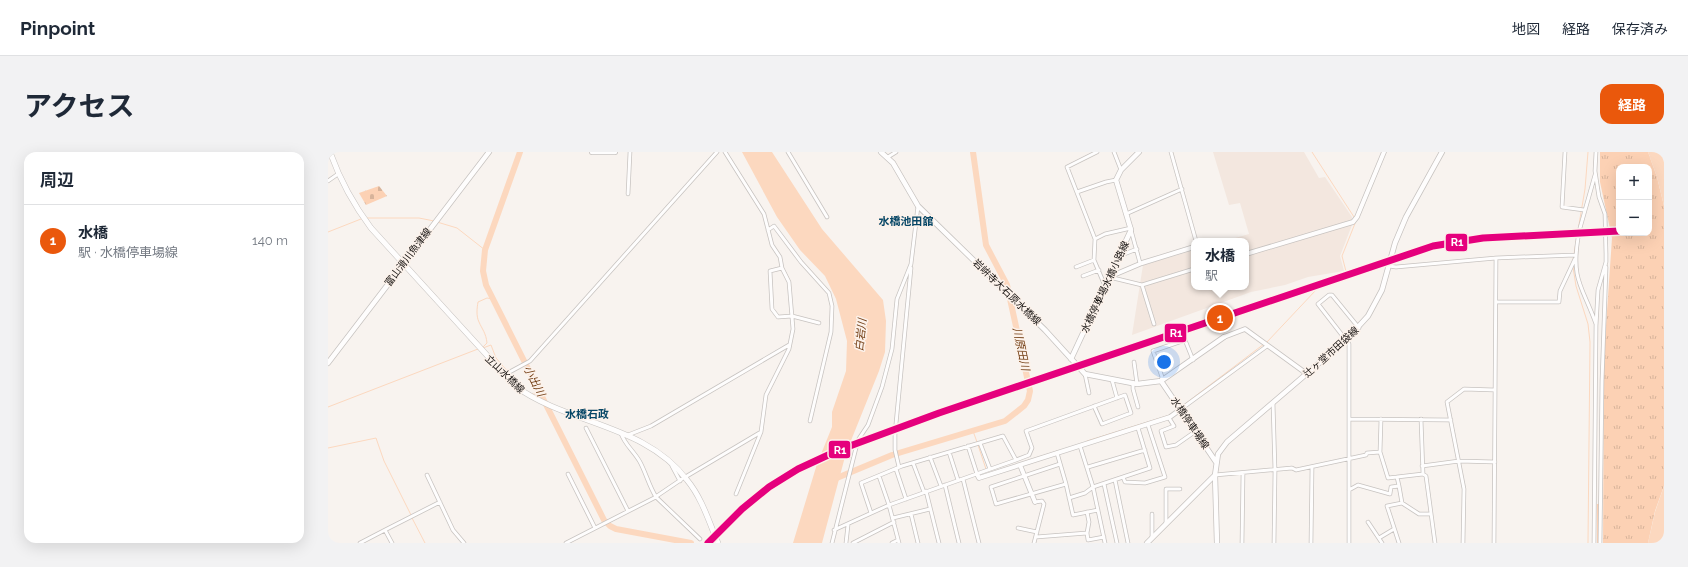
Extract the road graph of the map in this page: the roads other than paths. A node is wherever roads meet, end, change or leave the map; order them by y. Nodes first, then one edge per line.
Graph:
1 (330, 152) edge
2 (489, 152) edge
3 (592, 152) edge
4 (615, 152) edge
5 (630, 152) edge
6 (717, 152) edge
7 (725, 152) edge
8 (788, 152) edge
9 (880, 152) edge
10 (896, 152) edge
11 (1097, 152) edge
12 (1114, 152) edge
13 (1140, 152) edge
14 (1171, 152) edge
15 (1384, 152) edge
16 (1442, 152) edge
17 (1565, 152) edge
18 (1594, 152) edge
19 (888, 157) junction
20 (1121, 170) junction
21 (1595, 171) junction
22 (338, 174) junction
23 (1116, 180) junction
24 (328, 181) edge
25 (1182, 189) junction
26 (1077, 192) junction
27 (628, 194) dead end
28 (918, 206) junction
29 (1584, 210) junction
30 (1126, 214) junction
31 (827, 217) dead end
32 (1580, 228) tunnel mouth
33 (1131, 229) junction
34 (768, 230) junction
35 (1195, 238) edge
36 (1578, 238) tunnel mouth
37 (1095, 239) junction
38 (1191, 248) edge
39 (1136, 249) junction
40 (1249, 253) edge
41 (1119, 256) junction
42 (1575, 257) junction
43 (1496, 258) junction
44 (1094, 260) junction
45 (403, 264) junction
46 (911, 264) junction
47 (1140, 264) junction
48 (1605, 265) junction
49 (1390, 266) junction
50 (1076, 267) dead end
51 (782, 268) junction
52 (1099, 270) junction
53 (1191, 270) edge
54 (1083, 276) dead end
55 (1109, 277) junction
56 (1142, 285) junction
57 (1105, 286) junction
58 (1496, 302) junction
59 (792, 316) junction
60 (819, 323) dead end
61 (1154, 324) dead end
62 (1596, 326) junction
63 (1359, 328) junction
64 (1224, 336) joint
65 (1346, 340) junction
66 (789, 345) junction
67 (1267, 346) junction
68 (1071, 359) junction
69 (1193, 360) junction
70 (1134, 362) dead end
71 (328, 363) edge
72 (1085, 374) junction
73 (1307, 374) junction
74 (504, 375) junction
75 (1112, 380) junction
76 (1161, 382) junction
77 (1135, 383) junction
78 (1496, 390) junction
79 (1089, 393) dead end
80 (1117, 398) junction
81 (1272, 403) junction
82 (1094, 406) junction
83 (1138, 406) dead end
84 (1181, 409) junction
85 (1169, 418) junction
86 (1350, 419) junction
87 (1381, 419) junction
88 (1421, 419) junction
89 (1451, 420) junction
90 (810, 421) dead end
91 (1148, 425) junction
92 (586, 428) dead end
93 (1138, 428) junction
94 (761, 432) junction
95 (1196, 432) junction
96 (621, 433) junction
97 (628, 435) junction
98 (980, 443) junction
99 (968, 446) junction
100 (1080, 446) junction
101 (1144, 450) junction
102 (949, 452) junction
103 (1380, 452) junction
104 (1057, 453) junction
105 (930, 458) junction
106 (668, 459) junction
107 (1349, 459) junction
108 (1016, 460) junction
109 (1459, 461) junction
110 (1216, 462) junction
111 (1495, 462) junction
112 (913, 463) junction
113 (1060, 464) junction
114 (1020, 465) junction
115 (1422, 466) junction
116 (1088, 467) junction
117 (897, 468) junction
118 (1312, 468) junction
119 (990, 469) junction
120 (1275, 471) junction
121 (1243, 473) junction
122 (568, 474) dead end
123 (977, 474) junction
124 (1423, 474) junction
125 (427, 475) dead end
126 (1215, 475) junction
127 (687, 476) dead end
128 (879, 476) junction
129 (1025, 476) junction
130 (1123, 477) junction
131 (1397, 477) junction
132 (963, 479) junction
133 (958, 480) junction
134 (1115, 480) junction
135 (1066, 484) junction
136 (1104, 484) junction
137 (945, 485) junction
138 (941, 486) junction
139 (1399, 486) junction
140 (1093, 487) junction
141 (1180, 489) dead end
142 (1349, 490) junction
143 (925, 492) junction
144 (736, 494) dead end
145 (1032, 494) junction
146 (656, 497) junction
147 (906, 498) junction
148 (1069, 498) junction
149 (440, 502) junction
150 (1035, 502) joint
151 (1402, 502) junction
152 (889, 504) junction
153 (930, 509) junction
154 (1098, 510) junction
155 (628, 511) junction
156 (1087, 512) junction
157 (871, 513) junction
158 (911, 514) junction
159 (1152, 514) dead end
160 (1431, 514) junction
161 (893, 520) junction
162 (1368, 522) dead end
163 (1166, 523) junction
164 (848, 525) junction
165 (595, 528) junction
166 (1018, 528) dead end
167 (1394, 529) junction
168 (385, 530) junction
169 (834, 530) junction
170 (1037, 532) junction
171 (1087, 532) junction
172 (1036, 537) junction
173 (1104, 537) junction
174 (1152, 538) junction
175 (1379, 538) junction
176 (700, 539) dead end
177 (898, 542) edge
178 (360, 543) edge
179 (392, 543) edge
180 (464, 543) edge
181 (566, 543) edge
182 (718, 543) edge
183 (832, 543) edge
184 (846, 543) edge
185 (853, 543) edge
186 (892, 543) edge
187 (918, 543) edge
188 (939, 543) edge
189 (959, 543) edge
190 (979, 543) edge
191 (1034, 543) edge
192 (1105, 543) edge
193 (1117, 543) edge
194 (1128, 543) edge
195 (1147, 543) edge
196 (1217, 543) edge
197 (1242, 543) edge
198 (1274, 543) edge
199 (1311, 543) edge
200 (1349, 543) edge
201 (1382, 543) edge
202 (1399, 543) edge
203 (1435, 543) edge
204 (1463, 543) edge
205 (1494, 543) edge
206 (1594, 543) edge
207 (1600, 543) edge

1 - 22 main road, 立山水橋線
2 - 45 main road, 富山滑川魚津線
3 - 4 main road
5 - 27 street
6 - 74 street
7 - 34 street
8 - 31 street
9 - 19 main road, 岩峅寺大石原水橋線
10 - 19 street
11 - 26 street
12 - 20 street
13 - 20 main road
14 - 25 street
15 - 40 street
16 - 49 main road, 辻ヶ堂市田袋線
17 - 29 street
18 - 21 street
19 - 28 main road, 岩峅寺大石原水橋線
20 - 23 main road
21 - 29 street
21 - 48 street
22 - 24 street
22 - 45 main road, 立山水橋線
23 - 26 street
23 - 30 main road, 水橋停車場水橋小路線
25 - 30 street
25 - 35 street
26 - 37 street
28 - 46 street
28 - 68 main road, 岩峅寺大石原水橋線
29 - 32 street
30 - 33 main road, 水橋停車場水橋小路線
33 - 37 street
33 - 39 street
33 - 41 main road, 水橋停車場水橋小路線
34 - 51 street
34 - 90 street
36 - 42 street
37 - 44 street
38 - 47 street
39 - 41 street
39 - 47 street
41 - 55 main road, 水橋停車場水橋小路線
42 - 43 street
42 - 58 street
42 - 62 street
43 - 49 street
43 - 58 street
44 - 50 street
44 - 52 street
45 - 71 main road, 富山滑川魚津線
45 - 74 main road, 立山水橋線
46 - 117 street
46 - 169 street
47 - 55 street
48 - 62 street
48 - 207 street
49 - 63 main road, 辻ヶ堂市田袋線
51 - 59 street
51 - 59 street
52 - 54 street
52 - 57 street
53 - 56 street
55 - 56 street
55 - 57 main road, 水橋停車場水橋小路線
56 - 61 street
57 - 68 main road, 水橋停車場水橋小路線
58 - 78 street
59 - 60 street
59 - 66 street
62 - 206 street
63 - 65 main road, 辻ヶ堂市田袋線
63 - 65 street
64 - 67 street
64 - 69 main road
65 - 73 main road, 辻ヶ堂市田袋線
65 - 86 street
66 - 94 street
66 - 97 street
67 - 73 street
67 - 84 street
68 - 72 main road, 岩峅寺大石原水橋線
69 - 76 main road
69 - 76 street
70 - 77 street
72 - 75 main road
72 - 79 street
73 - 81 main road, 辻ヶ堂市田袋線
74 - 96 main road, 立山水橋線
75 - 77 main road
75 - 80 street
76 - 77 main road
76 - 84 main road, 水橋停車場線
77 - 83 street
78 - 89 street
78 - 111 street
80 - 82 street
80 - 82 street
81 - 110 main road, 辻ヶ堂市田袋線
81 - 120 street
82 - 108 street
84 - 85 street
84 - 95 main road, 水橋停車場線
85 - 91 street
85 - 95 street
86 - 87 street
86 - 107 street
87 - 88 street
87 - 103 street
88 - 89 street
88 - 115 street
89 - 109 street
91 - 93 street
91 - 130 street
92 - 155 street
93 - 100 street
93 - 101 street
94 - 127 street
94 - 144 street
95 - 110 main road, 水橋停車場線
96 - 97 main road, 立山水橋線
96 - 146 street
97 - 106 main road, 立山水橋線
98 - 99 street
98 - 108 street
98 - 119 street
99 - 102 street
99 - 123 street
100 - 104 street
100 - 116 street
101 - 116 street
101 - 130 street
102 - 105 street
102 - 133 street
103 - 107 street
103 - 131 street
104 - 113 street
104 - 114 street
105 - 112 street
105 - 138 street
106 - 146 street
106 - 182 main road, 立山水橋線
107 - 118 street
107 - 142 street
108 - 119 street
109 - 111 street
109 - 115 street
109 - 204 street
110 - 126 main road
111 - 205 street
112 - 117 street
112 - 143 street
113 - 129 street
113 - 135 street
114 - 123 street
114 - 129 street
115 - 124 street
116 - 140 street
117 - 128 street
117 - 147 street
118 - 120 street
118 - 199 street
119 - 123 street
120 - 121 street
120 - 198 street
121 - 126 street
121 - 197 street
122 - 165 street
123 - 132 street
124 - 131 street
124 - 160 street
125 - 149 street
126 - 163 main road
126 - 196 main road
128 - 152 street
128 - 157 street
129 - 145 street
129 - 145 street
130 - 134 street
131 - 139 street
132 - 133 street
132 - 190 street
133 - 137 street
134 - 136 street
134 - 194 street
135 - 145 street
135 - 148 street
136 - 140 street
136 - 193 street
137 - 138 street
137 - 189 street
138 - 143 street
139 - 142 street
139 - 151 street
140 - 148 street
140 - 154 street
141 - 163 street
142 - 200 street
143 - 147 street
143 - 153 street
145 - 150 street
146 - 155 street
146 - 176 street
147 - 152 street
148 - 156 street
149 - 168 street
149 - 180 street
150 - 170 street
151 - 160 street
151 - 167 street
152 - 157 street
152 - 161 street
153 - 158 street
153 - 188 street
154 - 156 street
154 - 173 street
155 - 165 street
156 - 171 street
157 - 164 street
158 - 161 street
158 - 187 street
159 - 174 street
160 - 203 street
161 - 177 street
161 - 185 street
162 - 175 street
163 - 174 main road
164 - 169 street
164 - 184 street
165 - 181 street
166 - 170 street
167 - 175 street
167 - 202 street
168 - 178 street
168 - 179 street
169 - 183 street
170 - 172 street
171 - 172 street
171 - 173 street
172 - 191 street
173 - 192 street
174 - 195 main road
175 - 201 street
177 - 186 street

